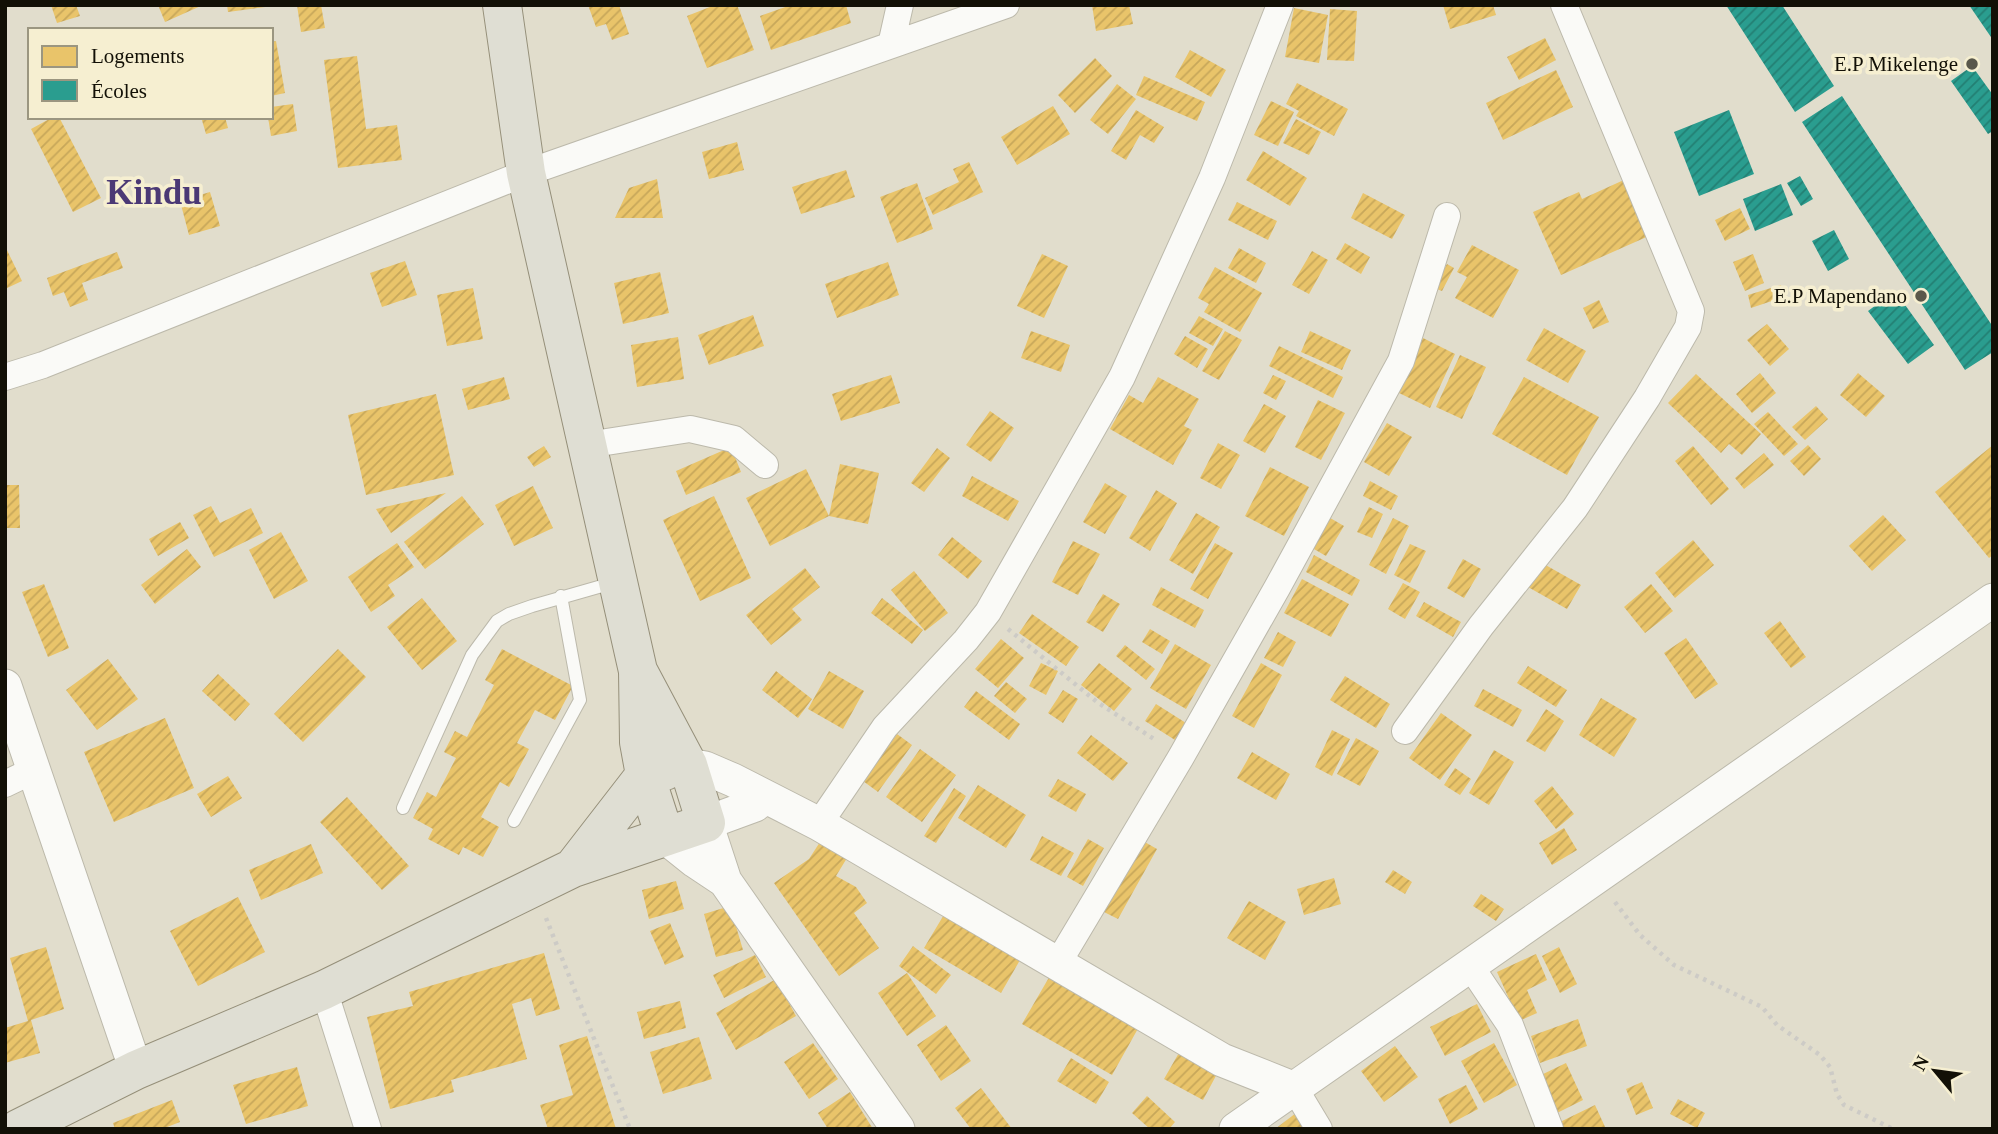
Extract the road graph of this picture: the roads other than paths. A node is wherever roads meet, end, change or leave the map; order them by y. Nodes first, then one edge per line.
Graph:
1 (502, 5) edge
2 (900, 5) edge
3 (1006, 5) edge
4 (1280, 5) edge
5 (1564, 5) edge
6 (891, 45) junction
7 (526, 173) junction
8 (1447, 216) dead end
9 (43, 365) junction
10 (5, 377) edge
11 (5, 394) edge
12 (587, 445) junction
13 (765, 465) dead end
14 (618, 581) junction
15 (561, 596) junction
16 (1993, 600) edge
17 (638, 671) junction
18 (5, 686) edge
19 (1405, 732) dead end
20 (688, 765) junction
21 (645, 775) junction
22 (20, 777) edge
23 (764, 796) junction
24 (403, 808) dead end
25 (514, 821) dead end
26 (706, 823) junction
27 (819, 824) junction
28 (666, 836) junction
29 (573, 868) junction
30 (725, 881) junction
31 (1058, 963) junction
32 (1469, 964) junction
33 (324, 990) junction
34 (136, 1070) junction
35 (1295, 1089) junction
36 (19, 1129) edge
37 (368, 1129) edge
38 (898, 1129) edge
39 (1236, 1129) edge
40 (1319, 1129) edge
41 (1550, 1129) edge

1 - 7 main road
2 - 6 street
3 - 6 street
4 - 27 street
5 - 19 street
6 - 7 street
7 - 9 street
7 - 12 main road
8 - 31 street
9 - 10 street
9 - 11 street
12 - 13 street
12 - 14 main road
14 - 15 lane
14 - 17 main road
15 - 24 lane
15 - 25 lane
16 - 32 street
17 - 20 main road
17 - 21 main road
18 - 22 street
20 - 21 main road
20 - 23 street
20 - 26 main road
21 - 28 main road
21 - 29 main road
22 - 34 street
23 - 26 street
23 - 27 street
26 - 28 main road
26 - 30 street
27 - 31 street
28 - 29 main road
28 - 30 street
29 - 33 main road
30 - 38 street
31 - 35 street
32 - 35 street
32 - 41 street
33 - 34 main road
33 - 37 street
34 - 36 main road
35 - 39 street
35 - 40 street

